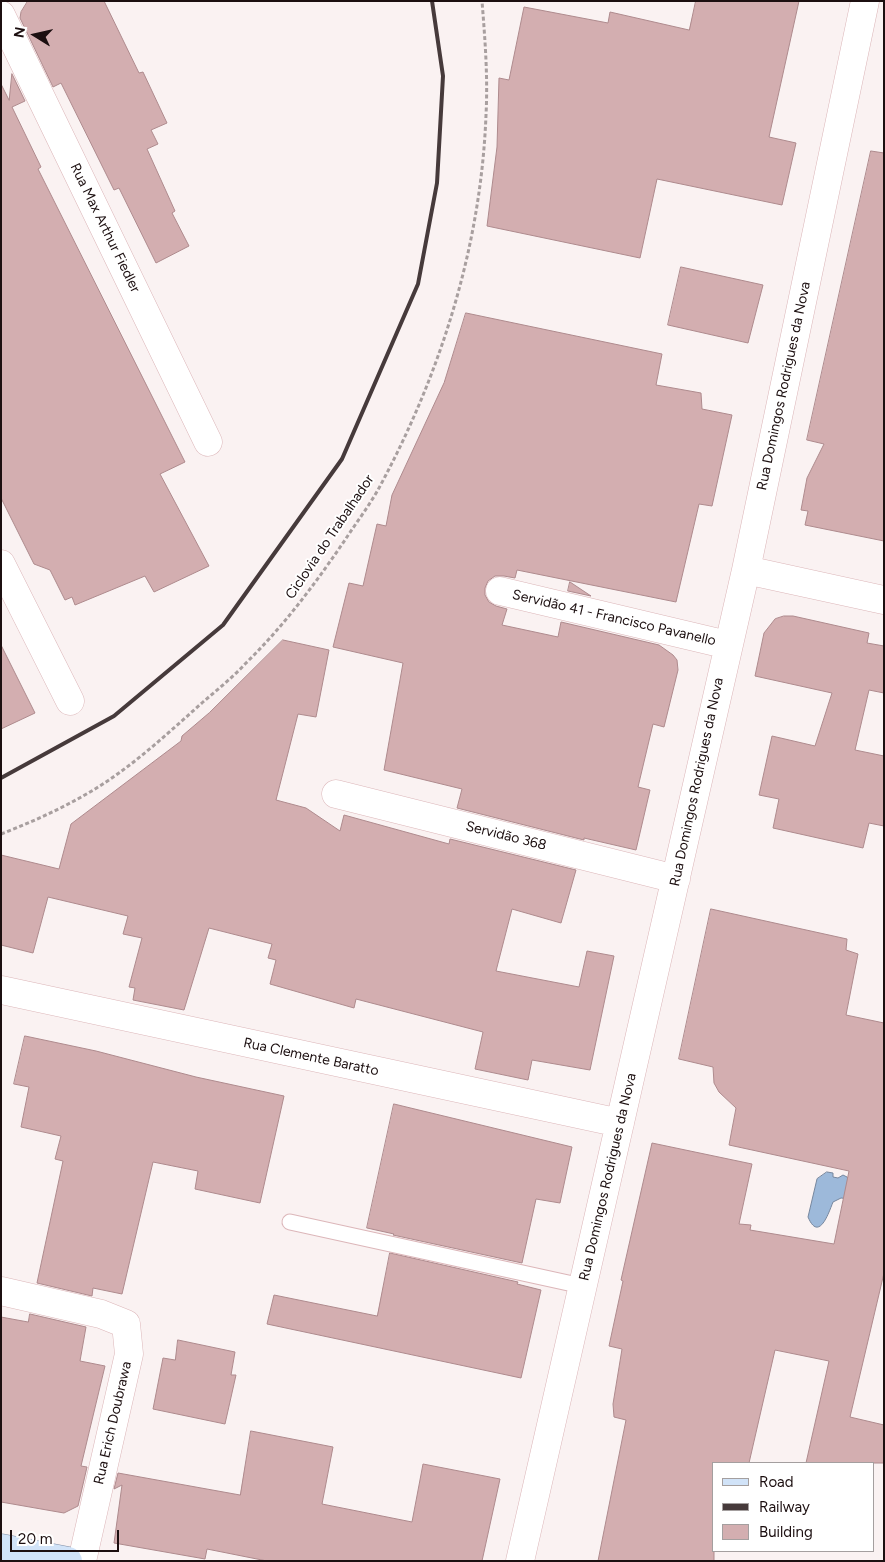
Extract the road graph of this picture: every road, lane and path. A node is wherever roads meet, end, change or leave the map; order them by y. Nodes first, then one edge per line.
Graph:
1 (482, 1) edge
2 (865, 1) edge
3 (1, 15) edge
4 (208, 442) dead end
5 (1, 564) edge
6 (746, 570) junction
7 (500, 591) dead end
8 (884, 600) edge
9 (728, 645) junction
10 (70, 701) dead end
11 (336, 794) dead end
12 (1, 834) edge
13 (676, 879) junction
14 (1, 990) edge
15 (620, 1124) junction
16 (290, 1222) dead end
17 (582, 1286) junction
18 (1, 1291) edge
19 (1, 1548) edge
20 (68, 1561) edge
21 (82, 1561) edge
22 (520, 1561) edge

1 - 12 path, Ciclovia do Trabalhador
2 - 6 street, Rua Domingos Rodrigues da Nova
3 - 4 street, Rua Max Arthur Fiedler
5 - 10 street
6 - 8 street
6 - 9 street, Rua Domingos Rodrigues da Nova
7 - 9 street, Servidão 41 - Francisco Pavanello
9 - 13 street, Rua Domingos Rodrigues da Nova
11 - 13 street, Servidão 368
13 - 15 street, Rua Domingos Rodrigues da Nova
14 - 15 street, Rua Clemente Baratto
15 - 17 street, Rua Domingos Rodrigues da Nova
16 - 17 lane
17 - 22 street, Rua Domingos Rodrigues da Nova
18 - 21 street, Rua Erich Doubrawa
19 - 20 main road

